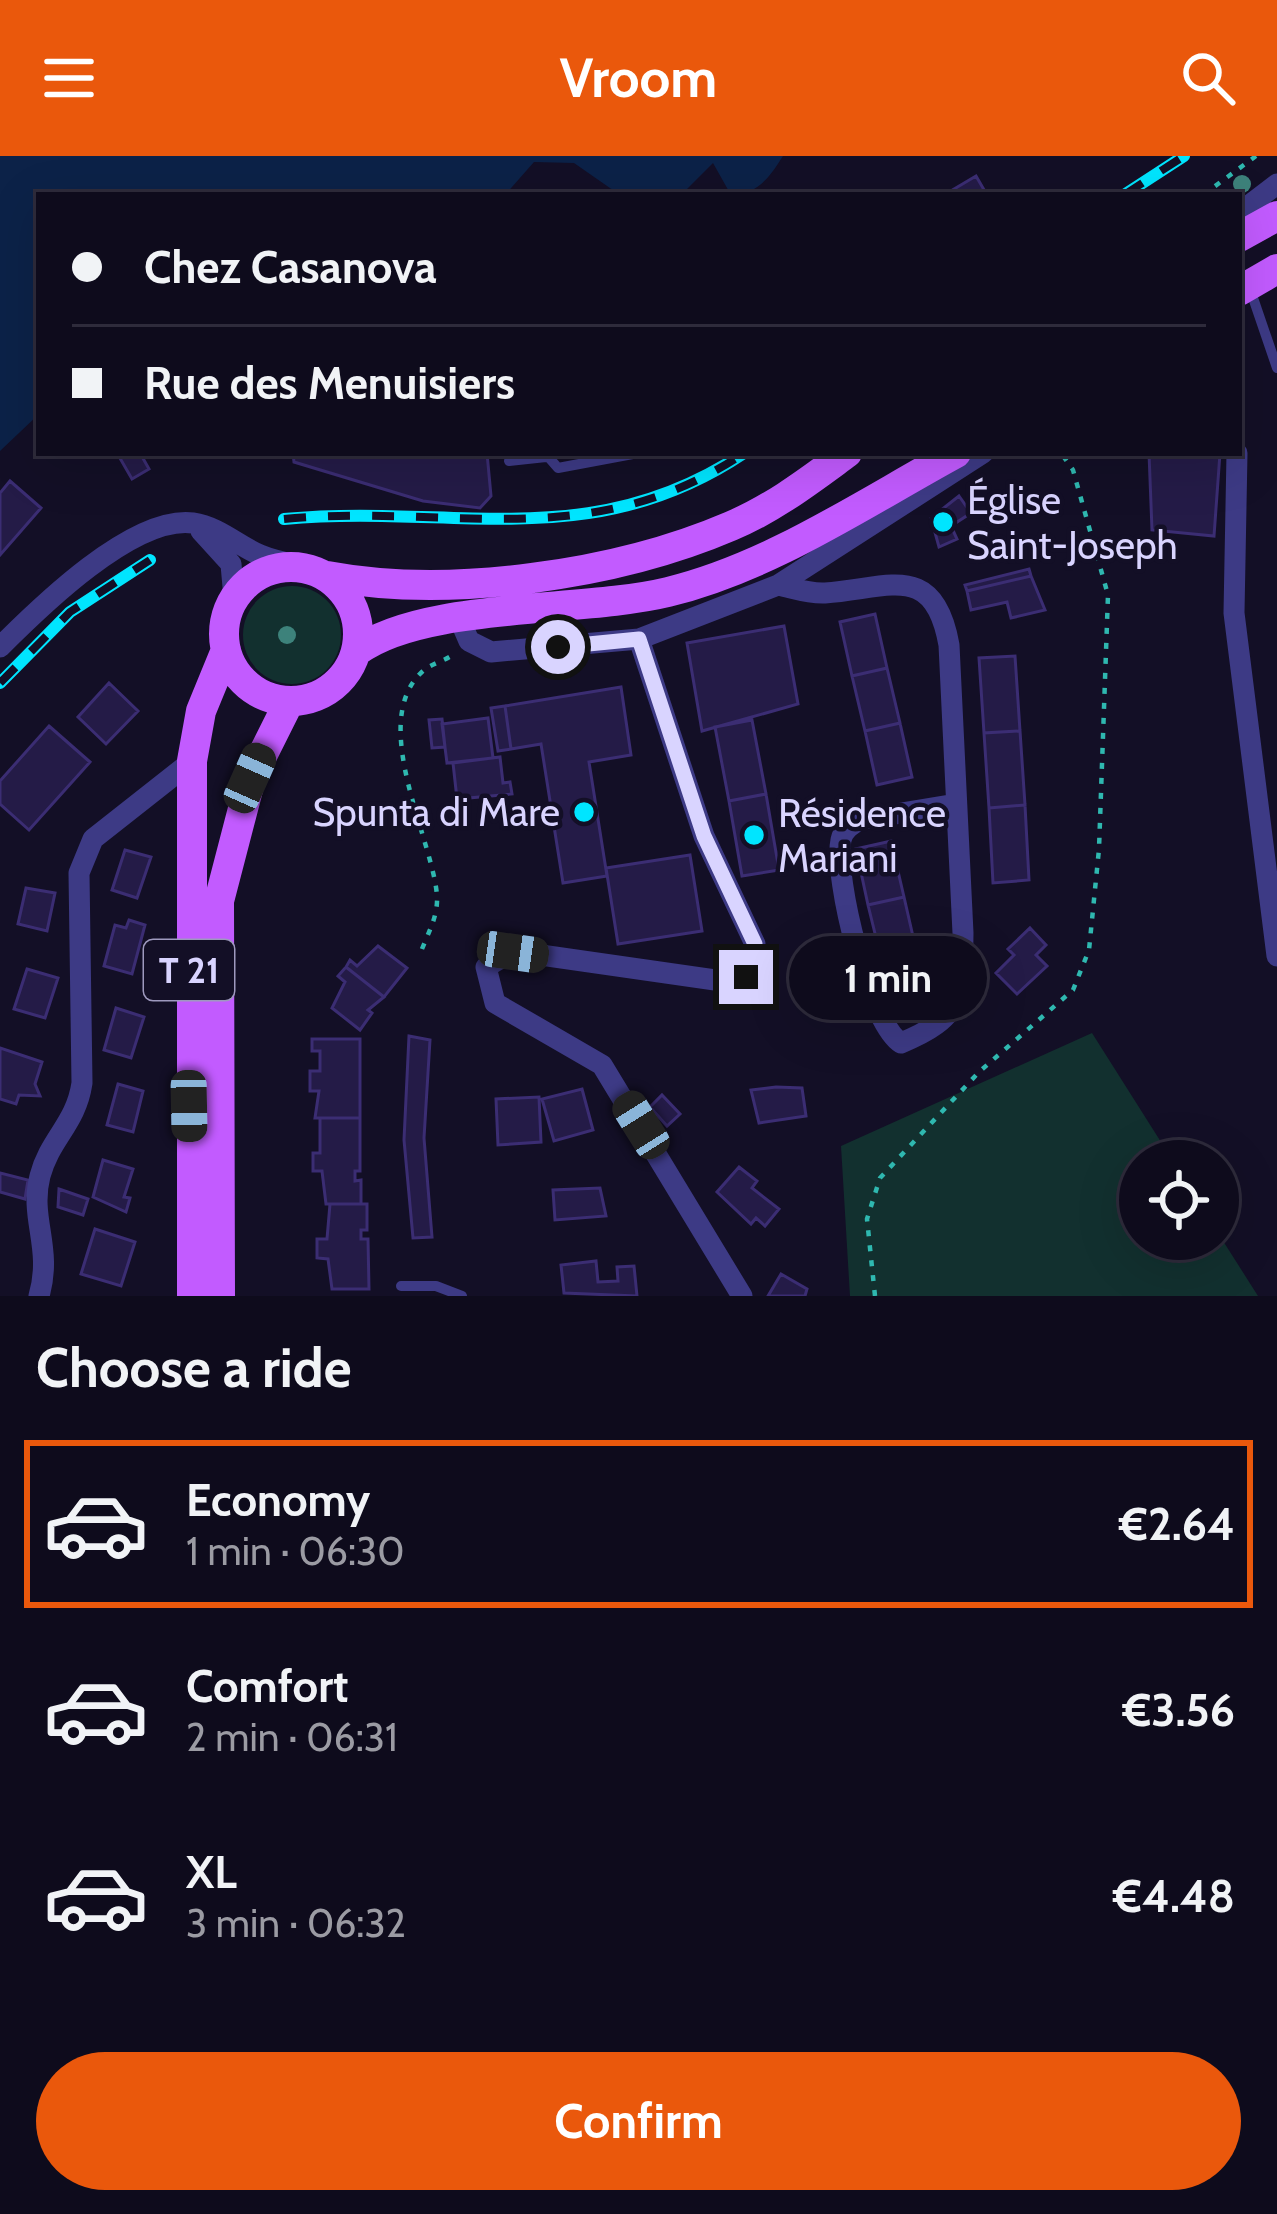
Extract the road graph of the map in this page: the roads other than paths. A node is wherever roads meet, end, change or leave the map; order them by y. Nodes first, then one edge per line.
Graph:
1 (1277, 184) edge
2 (1242, 211) edge
3 (1277, 216) edge
4 (1242, 236) edge
5 (1277, 269) edge
6 (1244, 288) edge
7 (1277, 368) edge
8 (540, 456) edge
9 (547, 456) edge
10 (622, 456) edge
11 (844, 456) edge
12 (950, 456) edge
13 (977, 456) edge
14 (1238, 456) edge
15 (508, 461) dead end
16 (192, 523) junction
17 (316, 572) junction
18 (778, 585) junction
19 (234, 598) junction
20 (464, 630) junction
21 (639, 639) junction
22 (0, 647) edge
23 (226, 650) junction
24 (357, 651) junction
25 (289, 702) junction
26 (192, 761) junction
27 (956, 804) junction
28 (1277, 956) edge
29 (401, 1286) dead end
30 (39, 1296) edge
31 (191, 1296) edge
32 (220, 1296) edge
33 (462, 1296) edge
34 (742, 1296) edge

1 - 2 street
3 - 4 main road
5 - 6 main road
6 - 7 lane
8 - 15 lane
9 - 10 lane
11 - 17 main road
12 - 20 main road
13 - 18 street
14 - 28 street
16 - 17 street
16 - 19 street
16 - 22 street
17 - 19 main road
17 - 24 main road
18 - 21 street
18 - 27 street
19 - 23 main road
20 - 21 street
20 - 24 main road
21 - 34 street
23 - 25 main road
23 - 26 main road, T 21
24 - 25 main road
25 - 32 main road, T 21
26 - 30 street
26 - 31 main road, T 21
27 - 27 street
29 - 33 lane

